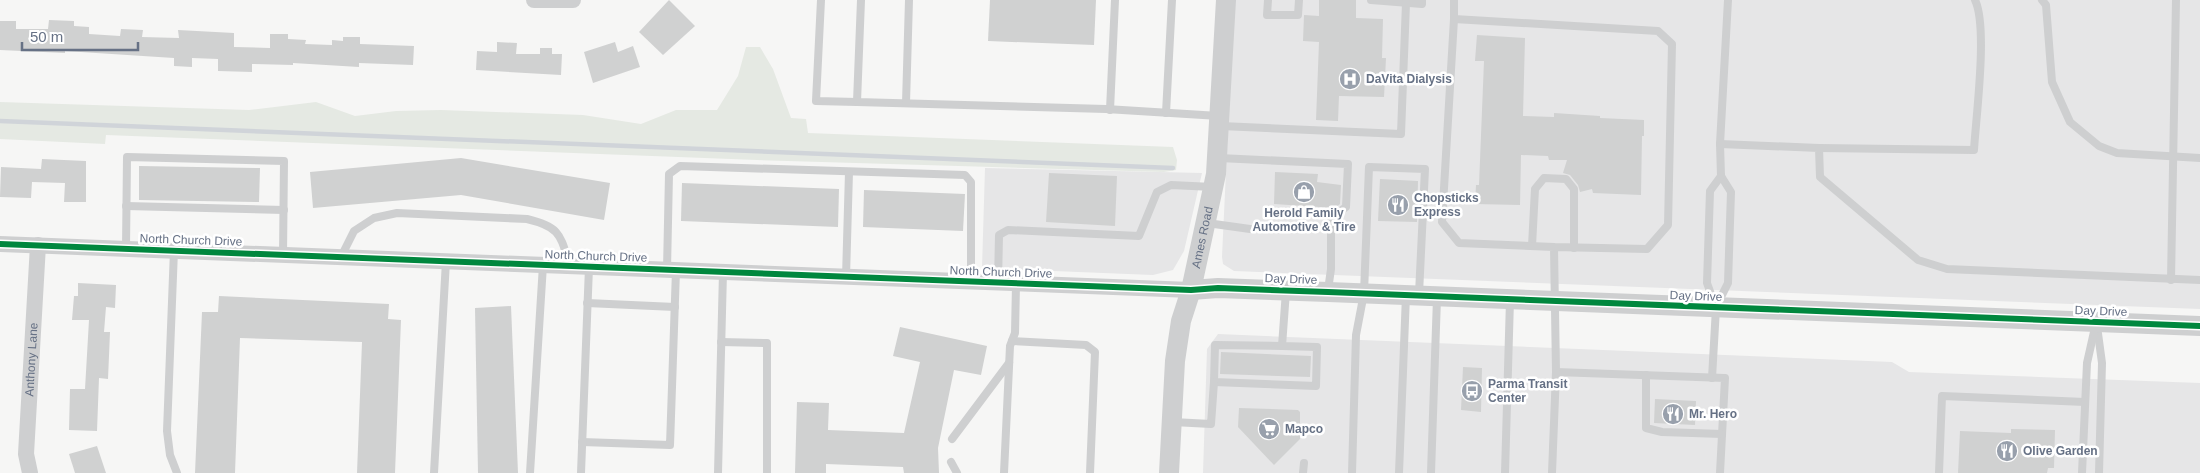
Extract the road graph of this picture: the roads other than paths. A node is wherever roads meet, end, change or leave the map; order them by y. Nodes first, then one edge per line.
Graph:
1 (534, 0) edge
2 (821, 0) edge
3 (861, 0) edge
4 (909, 0) edge
5 (1115, 0) edge
6 (1172, 0) edge
7 (1226, 0) edge
8 (1268, 0) edge
9 (1299, 0) edge
10 (1371, 0) edge
11 (1422, 0) edge
12 (1454, 0) edge
13 (1728, 0) edge
14 (1976, 0) edge
15 (2042, 0) edge
16 (2176, 0) edge
17 (568, 1) edge
18 (1406, 3) junction
19 (1454, 19) junction
20 (857, 102) junction
21 (906, 103) junction
22 (1110, 110) junction
23 (1166, 113) junction
24 (1219, 120) junction
25 (1720, 144) junction
26 (1819, 148) junction
27 (2173, 157) junction
28 (1217, 158) junction
29 (2200, 158) edge
30 (849, 172) junction
31 (1721, 176) junction
32 (1213, 187) junction
33 (126, 206) junction
34 (284, 210) junction
35 (1206, 223) junction
36 (1250, 229) dead end
37 (0, 244) edge
38 (38, 245) junction
39 (1532, 246) junction
40 (1554, 247) junction
41 (126, 248) junction
42 (1574, 248) junction
43 (174, 250) junction
44 (283, 255) junction
45 (341, 257) junction
46 (446, 261) junction
47 (543, 265) junction
48 (570, 266) junction
49 (589, 267) junction
50 (672, 270) junction
51 (723, 272) junction
52 (846, 277) junction
53 (2172, 280) junction
54 (2200, 280) edge
55 (971, 282) junction
56 (998, 283) junction
57 (1016, 284) junction
58 (1191, 290) junction
59 (1286, 291) junction
60 (1328, 292) junction
61 (1364, 293) junction
62 (1421, 296) junction
63 (1510, 300) junction
64 (1554, 302) junction
65 (587, 303) junction
66 (675, 307) junction
67 (1716, 308) junction
68 (2096, 322) junction
69 (2200, 326) edge
70 (1012, 341) junction
71 (721, 342) junction
72 (1282, 346) junction
73 (1009, 363) junction
74 (1556, 372) junction
75 (1646, 375) junction
76 (1712, 378) junction
77 (1214, 382) junction
78 (2085, 402) junction
79 (1171, 422) junction
80 (1722, 434) junction
81 (952, 440) dead end
82 (582, 442) junction
83 (951, 462) dead end
84 (1304, 463) dead end
85 (1171, 472) edge
86 (30, 473) edge
87 (177, 473) edge
88 (434, 473) edge
89 (530, 473) edge
90 (581, 473) edge
91 (718, 473) edge
92 (767, 473) edge
93 (957, 473) edge
94 (1004, 473) edge
95 (1090, 473) edge
96 (1303, 473) edge
97 (1352, 473) edge
98 (1399, 473) edge
99 (1430, 473) edge
100 (1505, 473) edge
101 (1552, 473) edge
102 (1720, 473) edge
103 (1939, 473) edge
104 (2082, 473) edge
105 (2099, 473) edge

1 - 17 street
2 - 20 lane
3 - 20 lane
4 - 21 lane
5 - 22 lane
6 - 23 lane
7 - 24 street, Ames Road
8 - 9 lane
10 - 18 lane
11 - 18 lane
12 - 19 lane
13 - 25 lane
14 - 26 lane
15 - 27 lane
16 - 27 lane
18 - 24 lane
19 - 39 lane
19 - 42 lane
20 - 21 lane
21 - 22 lane
22 - 23 lane
23 - 24 lane
24 - 28 street, Ames Road
25 - 26 lane
25 - 31 lane
26 - 53 lane
27 - 29 lane
27 - 53 lane
28 - 32 street, Ames Road
28 - 60 lane
30 - 50 lane
30 - 52 lane
30 - 55 lane
31 - 67 lane
31 - 67 lane
32 - 35 street, Ames Road
32 - 56 lane
33 - 34 lane
33 - 34 lane
33 - 41 lane
34 - 44 lane
35 - 36 lane
35 - 58 street, Ames Road
37 - 38 street, North Church Drive
38 - 41 street, North Church Drive
38 - 86 street, Anthony Lane
39 - 40 lane
39 - 42 lane
40 - 42 lane
40 - 64 lane
41 - 43 street, North Church Drive
43 - 44 street, North Church Drive
43 - 87 lane
44 - 45 street, North Church Drive
45 - 46 street, North Church Drive
45 - 48 lane
46 - 47 street, North Church Drive
46 - 88 lane
47 - 48 street, North Church Drive
47 - 89 lane
48 - 49 street, North Church Drive
49 - 50 street, North Church Drive
49 - 65 lane
50 - 51 street, North Church Drive
50 - 66 lane
51 - 52 street, North Church Drive
51 - 71 lane
52 - 55 street, North Church Drive
53 - 54 lane
55 - 56 street, North Church Drive
56 - 57 street, North Church Drive
57 - 58 street, North Church Drive
57 - 70 lane
58 - 59 street, Day Drive
58 - 79 street, Ames Road
59 - 60 street, Day Drive
59 - 72 lane
60 - 61 street, Day Drive
61 - 62 street, Day Drive
61 - 62 lane
61 - 97 lane
62 - 63 street, Day Drive
62 - 98 lane
62 - 99 lane
63 - 64 street, Day Drive
63 - 100 lane
64 - 67 street, Day Drive
64 - 74 lane
65 - 66 lane
65 - 82 lane
66 - 82 lane
67 - 68 street, Day Drive
67 - 76 lane
68 - 69 street, Day Drive
68 - 78 lane
68 - 105 lane
70 - 73 lane
70 - 95 lane
71 - 91 lane
71 - 92 lane
72 - 77 lane
72 - 77 lane
73 - 81 lane
73 - 94 lane
74 - 75 lane
74 - 101 lane
75 - 76 lane
75 - 80 lane
76 - 80 lane
77 - 79 lane
78 - 103 lane
78 - 104 lane
79 - 85 street, Ames Road
80 - 102 lane
82 - 90 lane
83 - 93 lane
84 - 96 lane

